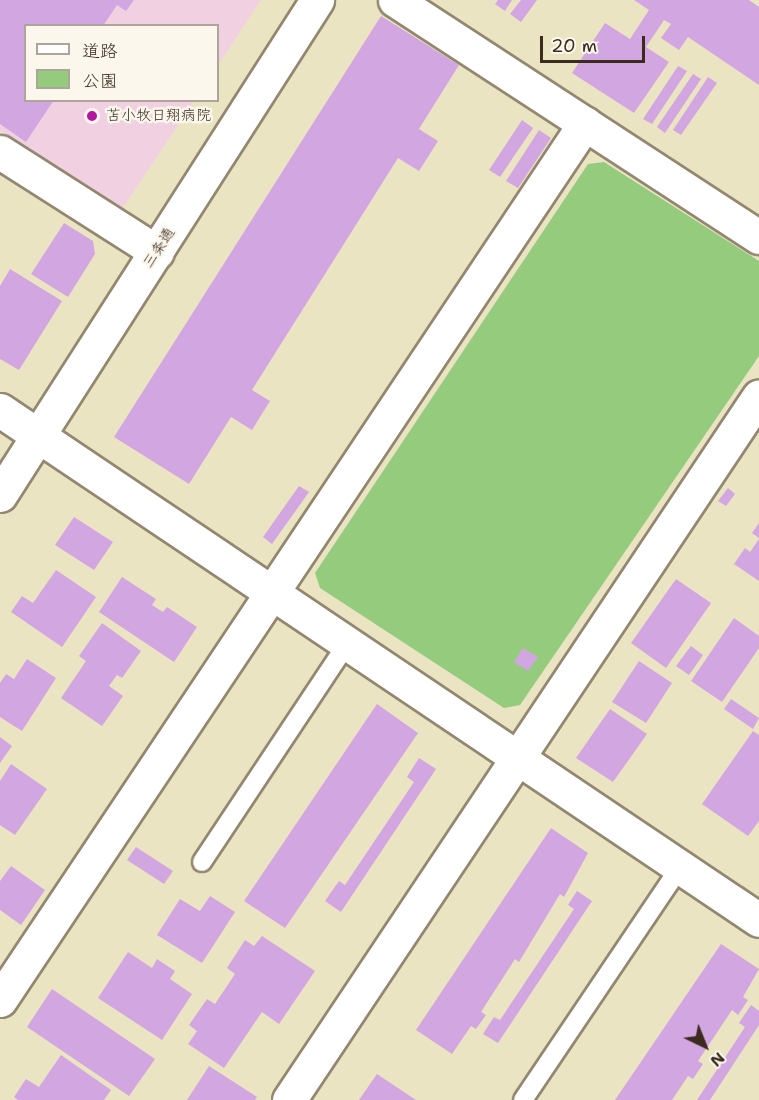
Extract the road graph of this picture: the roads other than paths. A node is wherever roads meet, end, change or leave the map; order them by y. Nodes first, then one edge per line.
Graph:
1 (317, 0) edge
2 (395, 0) edge
3 (585, 123) junction
4 (0, 152) edge
5 (759, 237) edge
6 (157, 252) junction
7 (759, 396) edge
8 (0, 410) edge
9 (38, 436) junction
10 (0, 495) edge
11 (273, 591) junction
12 (348, 642) junction
13 (518, 757) junction
14 (202, 862) dead end
15 (680, 867) junction
16 (759, 920) edge
17 (0, 1000) edge
18 (289, 1100) edge
19 (523, 1100) edge

1 - 6 street, 三条通
2 - 3 street
3 - 5 street
3 - 11 street
4 - 6 street
6 - 9 street, 三条通
7 - 13 street
8 - 9 street
9 - 10 street, 三条通
9 - 11 street
11 - 12 street
11 - 17 street
12 - 13 street
12 - 14 lane
13 - 15 street
13 - 18 street
15 - 16 street
15 - 19 lane

